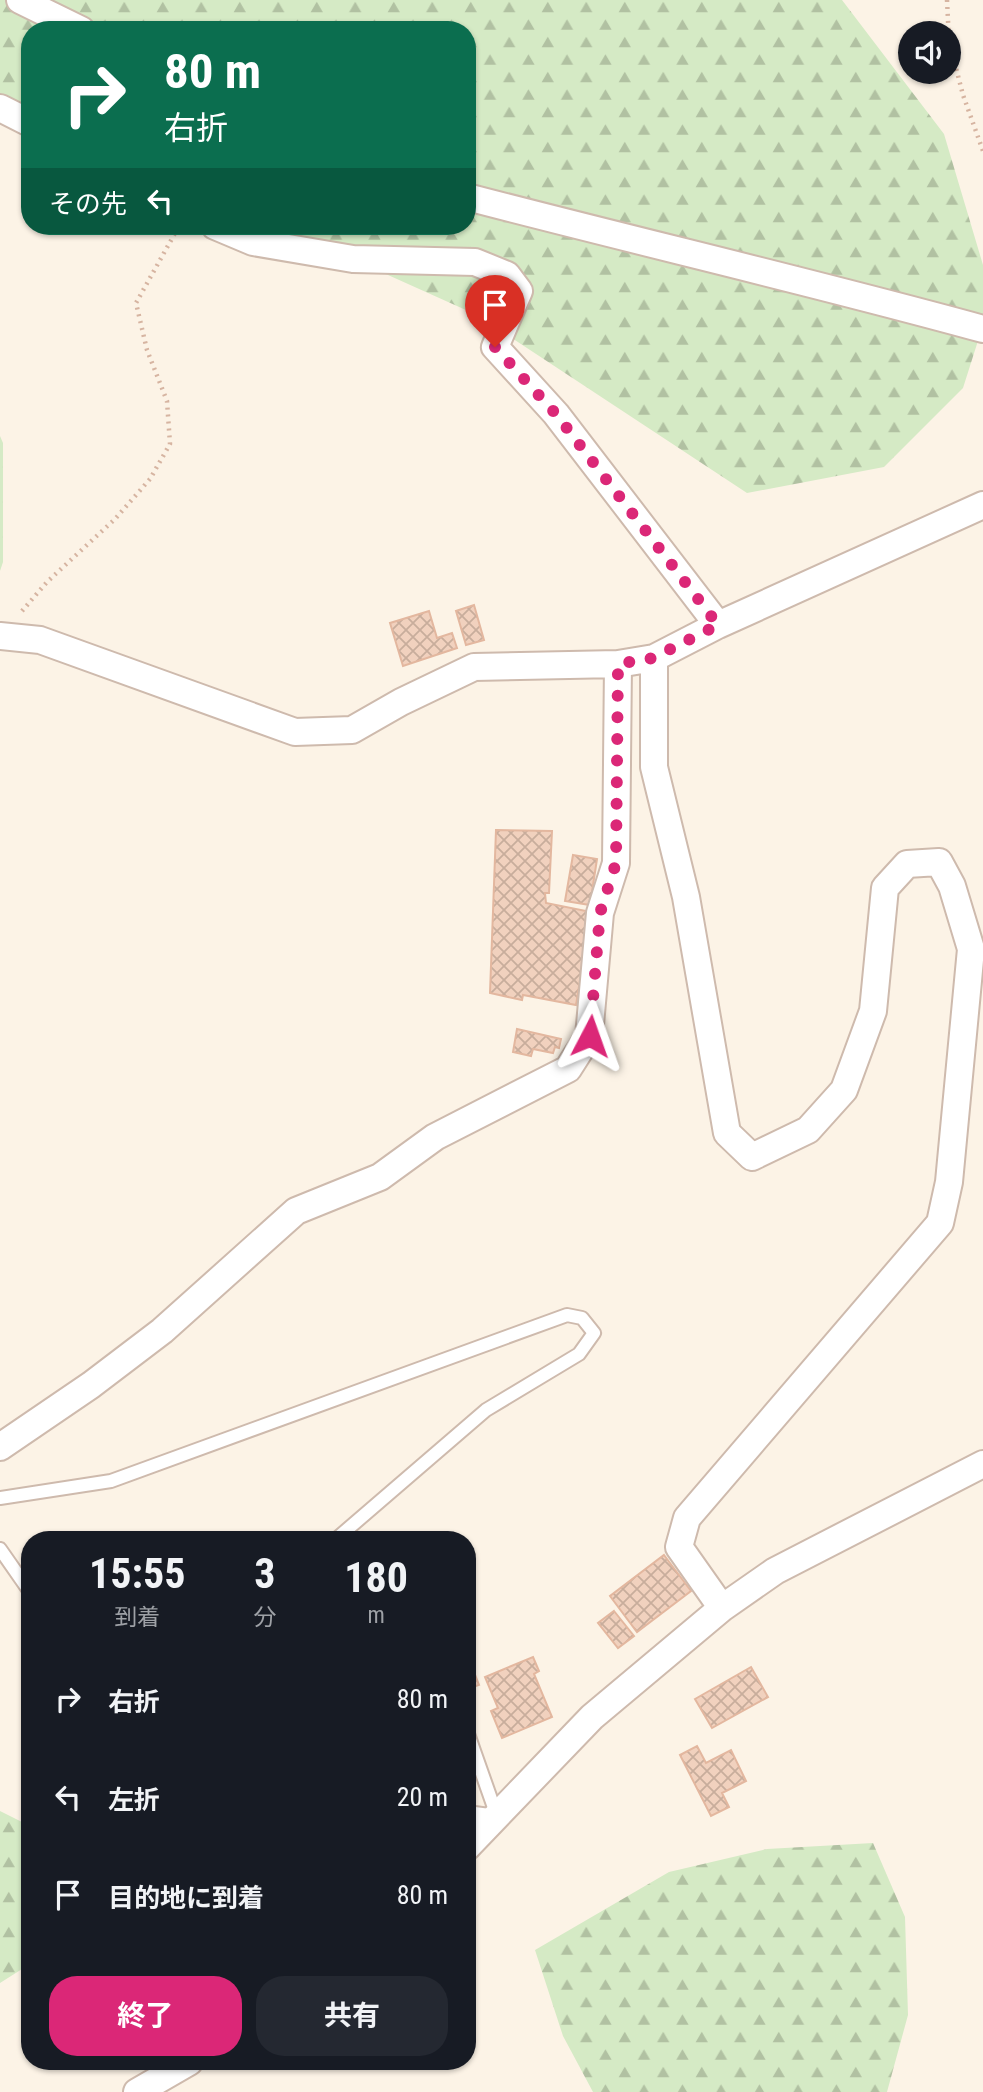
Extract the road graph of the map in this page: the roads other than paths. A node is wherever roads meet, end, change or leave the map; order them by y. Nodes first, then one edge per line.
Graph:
1 (20, 0) edge
2 (63, 21) edge
3 (0, 108) edge
4 (21, 118) edge
5 (476, 199) edge
6 (236, 235) edge
7 (983, 329) edge
8 (983, 505) edge
9 (718, 625) junction
10 (8, 627) edge
11 (653, 658) junction
12 (618, 664) junction
13 (0, 1447) edge
14 (983, 1464) edge
15 (0, 1498) edge
16 (345, 1531) edge
17 (0, 1549) edge
18 (21, 1579) edge
19 (722, 1608) junction
20 (476, 1756) edge
21 (476, 1813) edge
22 (497, 1816) junction
23 (476, 1838) edge
24 (175, 2070) edge
25 (137, 2092) edge

1 - 2 street
3 - 4 street
5 - 7 street
6 - 9 street
8 - 9 street
9 - 11 street
10 - 12 street
11 - 12 street
11 - 19 street
12 - 13 street
14 - 19 street
15 - 16 lane
17 - 18 lane
19 - 22 street
20 - 22 lane
21 - 22 lane
22 - 23 street
24 - 25 street

